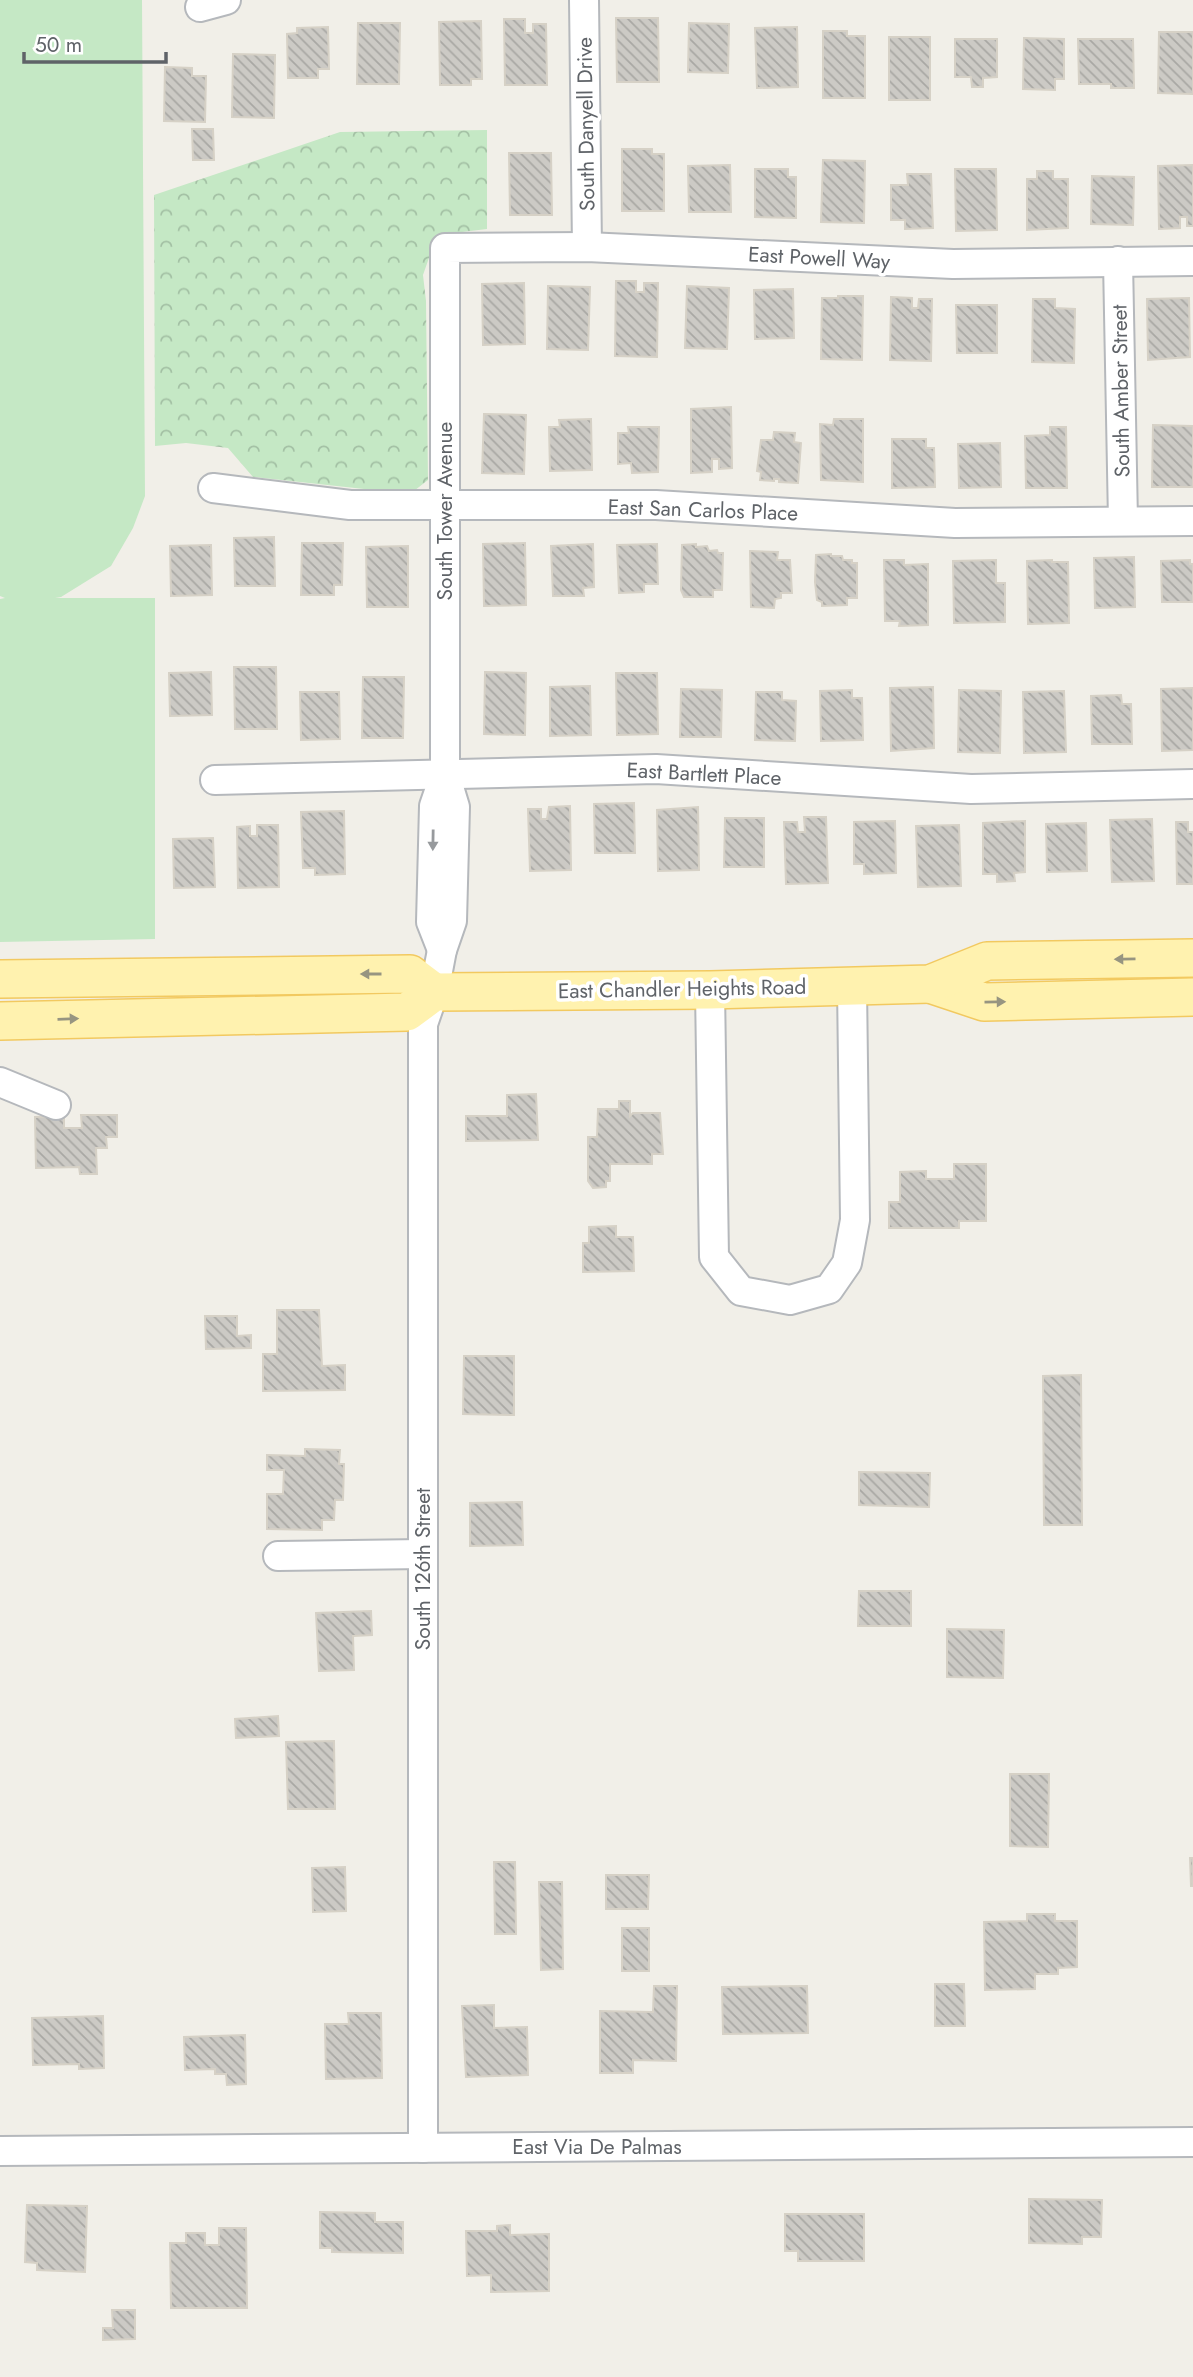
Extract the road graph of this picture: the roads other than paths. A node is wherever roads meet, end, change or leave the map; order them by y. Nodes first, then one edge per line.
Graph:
1 (584, 0) edge
2 (587, 247) junction
3 (445, 248) joint
4 (1118, 261) junction
5 (1193, 261) edge
6 (214, 488) dead end
7 (444, 505) junction
8 (1123, 521) junction
9 (1193, 521) edge
10 (445, 774) junction
11 (215, 780) dead end
12 (1193, 784) edge
13 (1193, 958) edge
14 (0, 979) edge
15 (930, 984) junction
16 (852, 986) junction
17 (710, 990) junction
18 (434, 992) junction
19 (1193, 997) edge
20 (0, 1021) edge
21 (0, 1082) edge
22 (56, 1105) dead end
23 (423, 1554) junction
24 (278, 1556) dead end
25 (1193, 2142) edge
26 (423, 2148) junction
27 (0, 2151) edge

1 - 2 street, South Danyell Drive
2 - 3 street, East Powell Way
2 - 4 street, East Powell Way
3 - 7 street, South Tower Avenue
4 - 5 street, East Powell Way
4 - 8 street, South Amber Street
6 - 7 street, East San Carlos Place
7 - 8 street, East San Carlos Place
7 - 10 street, South Tower Avenue
8 - 9 street, East San Carlos Place
10 - 11 street, East Bartlett Place
10 - 12 street, East Bartlett Place
10 - 18 street, South Tower Avenue
13 -> 15 main road, East Chandler Heights Road
18 -> 14 main road
15 - 16 main road, East Chandler Heights Road
15 -> 19 main road, East Chandler Heights Road
16 - 17 main road, East Chandler Heights Road
16 - 17 street
17 - 18 main road, East Chandler Heights Road
20 -> 18 main road
18 - 23 street, South 126th Street
21 - 22 street
23 - 24 street
23 - 26 street, South 126th Street
25 - 26 street, East Via De Palmas
26 - 27 street, East Via De Palmas

